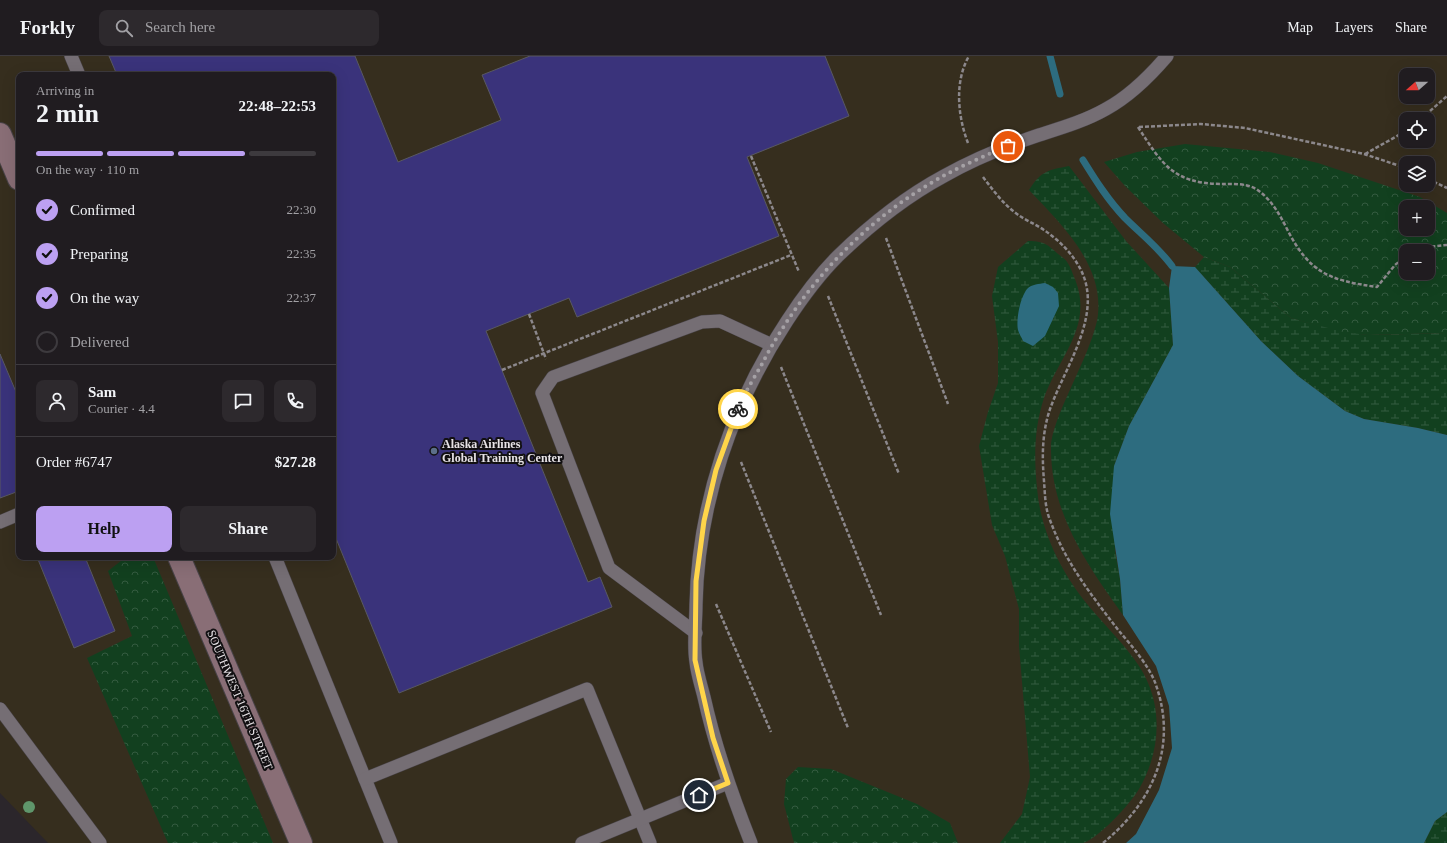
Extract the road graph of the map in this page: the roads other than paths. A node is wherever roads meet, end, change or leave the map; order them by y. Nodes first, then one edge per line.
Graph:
1 (71, 56) edge
2 (1167, 56) edge
3 (78, 72) edge
4 (0, 134) edge
5 (16, 172) edge
6 (772, 344) junction
7 (16, 515) edge
8 (0, 522) edge
9 (180, 560) edge
10 (276, 560) edge
11 (696, 633) junction
12 (0, 709) edge
13 (365, 779) junction
14 (728, 783) junction
15 (640, 819) junction
16 (100, 843) edge
17 (301, 843) edge
18 (391, 843) edge
19 (582, 843) edge
20 (650, 843) edge
21 (751, 843) edge

1 - 3 lane
2 - 6 lane
4 - 5 street
6 - 11 lane
6 - 11 lane
7 - 8 lane
9 - 17 street, SOUTHWEST 16TH STREET
10 - 13 lane
11 - 14 lane
12 - 16 lane
13 - 15 lane
13 - 18 lane
14 - 15 lane
14 - 21 lane
15 - 19 lane
15 - 20 lane

